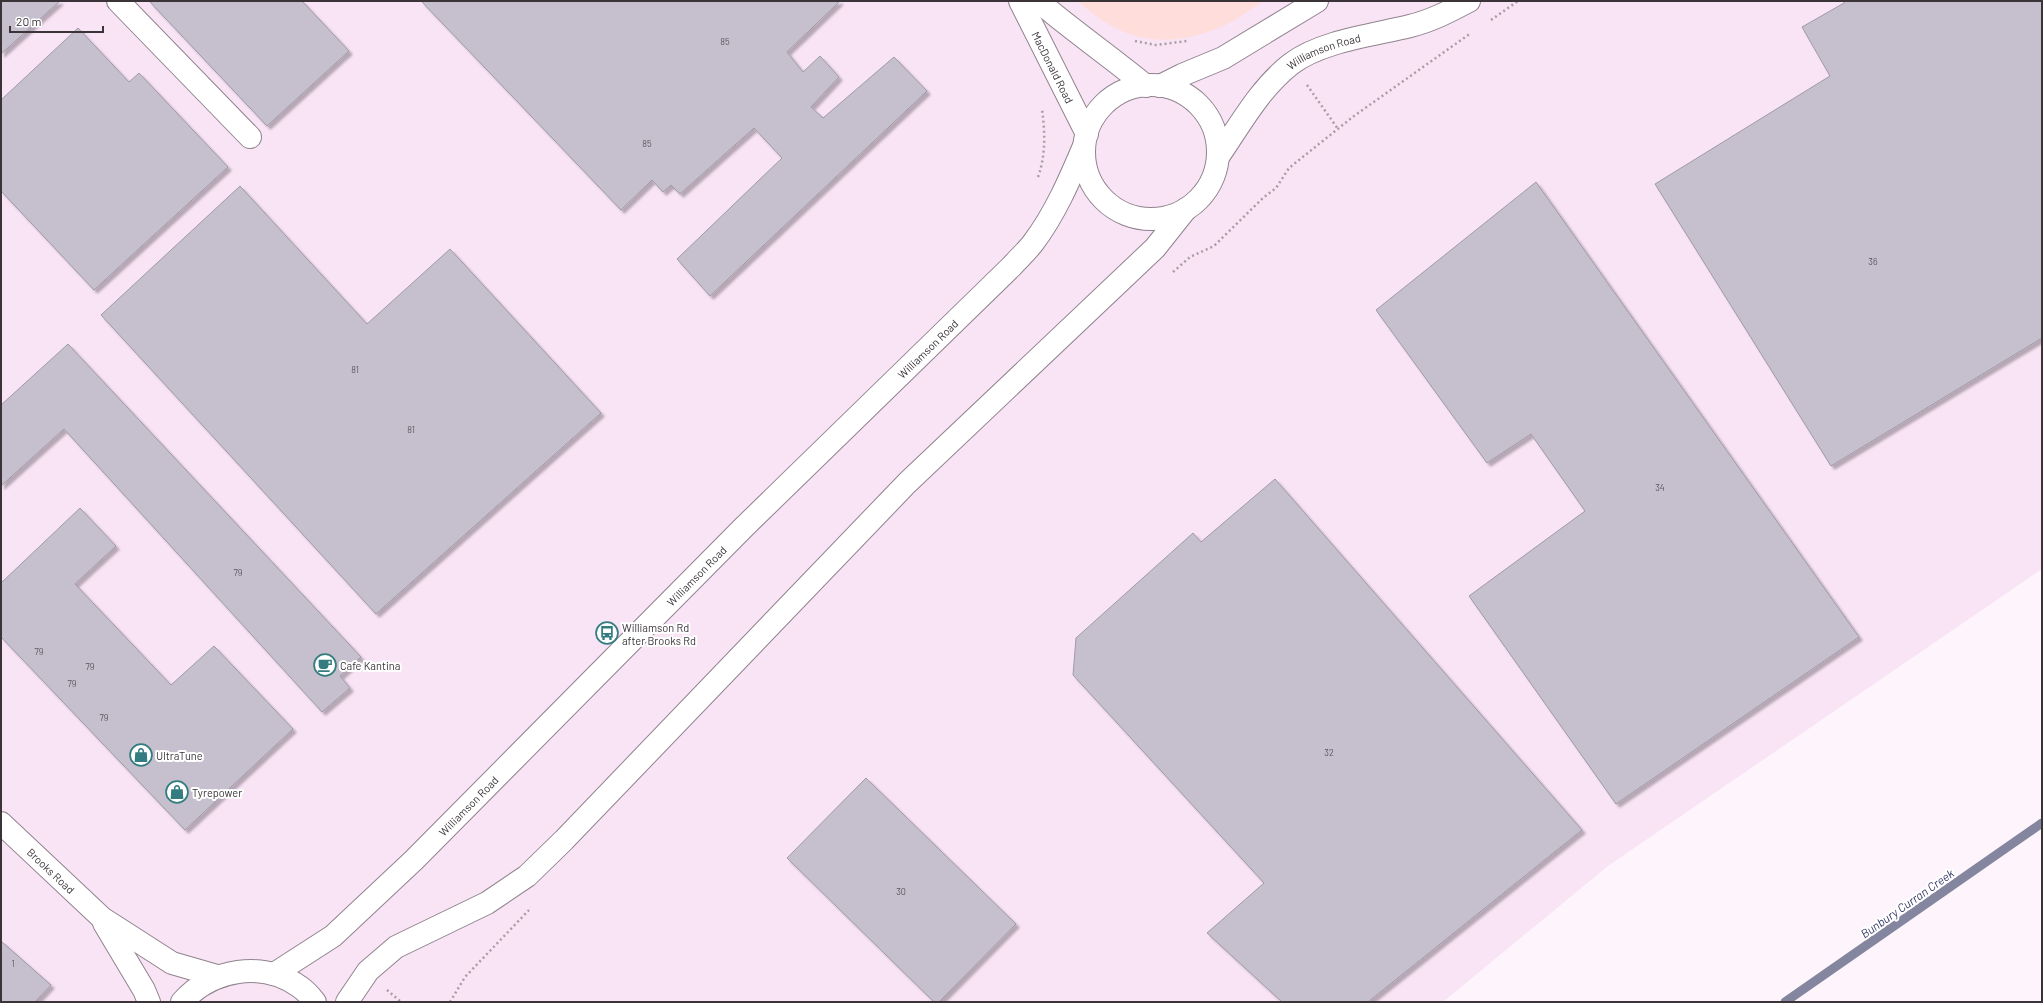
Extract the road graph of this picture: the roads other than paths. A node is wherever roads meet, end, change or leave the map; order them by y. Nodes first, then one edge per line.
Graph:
1 (118, 1) edge
2 (1020, 1) edge
3 (1038, 1) edge
4 (1317, 1) edge
5 (1469, 1) edge
6 (1153, 86) junction
7 (250, 137) dead end
8 (1085, 140) junction
9 (1218, 157) junction
10 (1186, 209) junction
11 (1, 823) edge
12 (102, 918) junction
13 (274, 974) junction
14 (217, 976) junction
15 (149, 1002) edge
16 (182, 1002) edge
17 (315, 1002) edge
18 (347, 1002) edge

1 - 7 main road
2 - 8 main road, MacDonald Road
3 - 6 main road
4 - 6 main road
5 - 9 main road, Williamson Road
6 - 8 main road
6 - 9 main road
8 - 10 main road
8 - 13 main road, Williamson Road
9 - 10 main road
10 - 18 main road
11 - 12 main road, Brooks Road
12 - 14 main road, Brooks Road
12 - 15 main road, Brooks Road
13 - 14 main road
13 - 17 main road
14 - 16 main road

